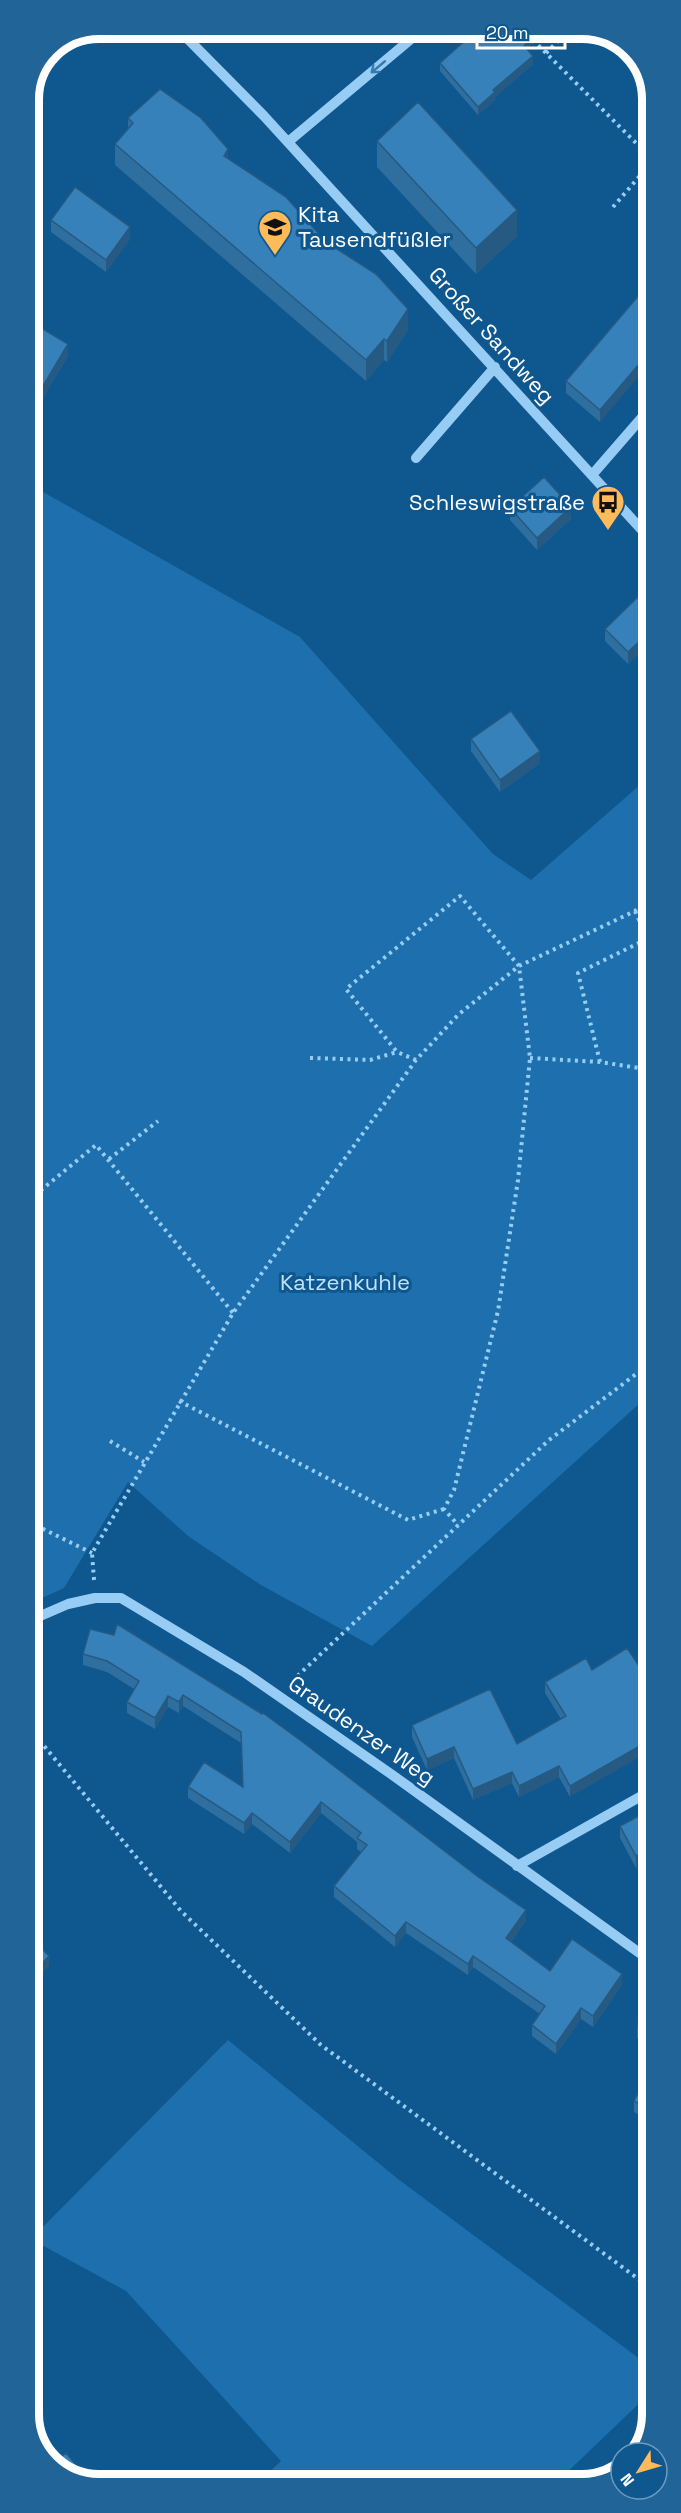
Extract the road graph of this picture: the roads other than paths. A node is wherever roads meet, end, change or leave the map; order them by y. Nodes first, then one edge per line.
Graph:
1 (188, 39) edge
2 (411, 39) edge
3 (288, 142) junction
4 (495, 367) junction
5 (642, 417) edge
6 (416, 458) dead end
7 (592, 475) junction
8 (642, 530) edge
9 (39, 1617) edge
10 (642, 1796) edge
11 (517, 1866) junction
12 (642, 1955) edge

1 - 3 street, Großer Sandweg
2 -> 3 street
3 - 4 street, Großer Sandweg
4 - 6 street
4 - 7 street, Großer Sandweg
5 - 7 street
7 - 8 street, Großer Sandweg
9 - 11 street, Graudenzer Weg
10 - 11 street
11 - 12 street, Graudenzer Weg

